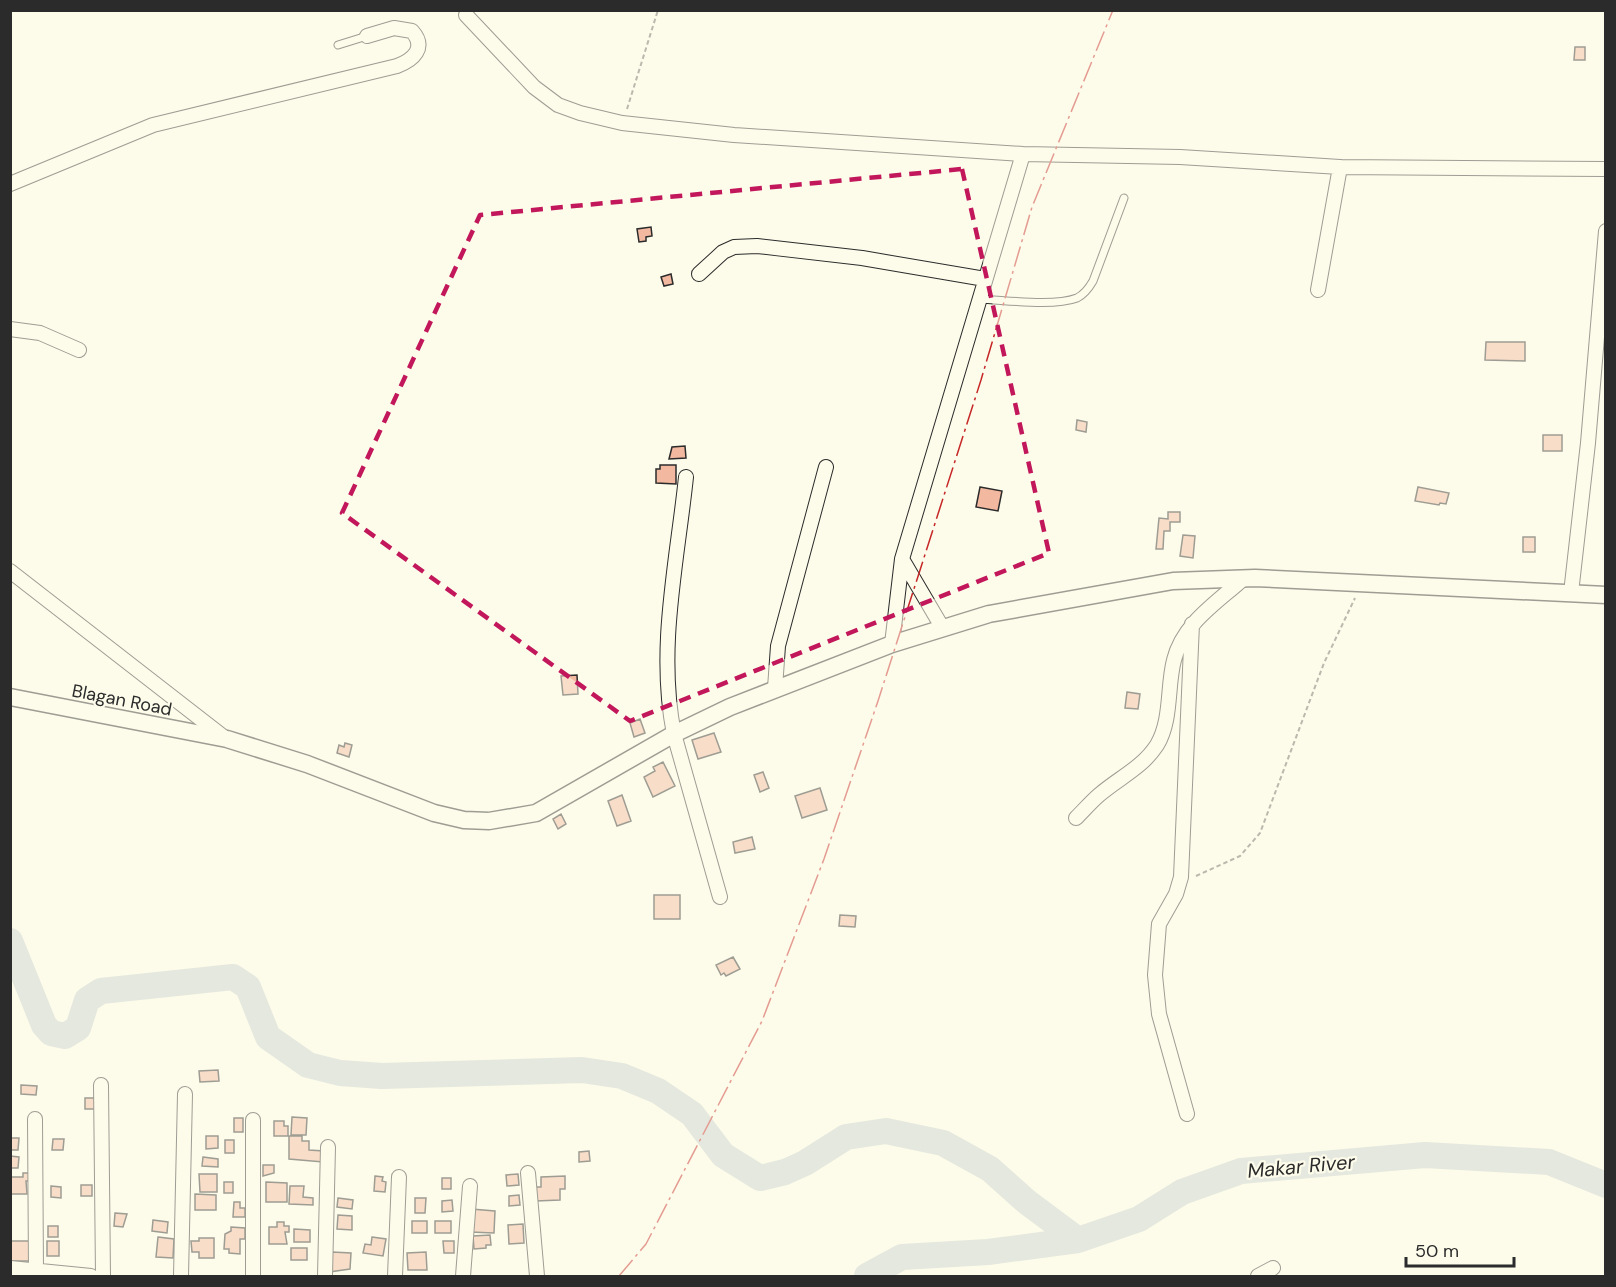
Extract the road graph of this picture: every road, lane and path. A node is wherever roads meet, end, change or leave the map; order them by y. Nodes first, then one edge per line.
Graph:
1 (658, 10) edge
2 (466, 15) dead end
3 (367, 36) joint
4 (338, 45) dead end
5 (622, 123) junction
6 (1023, 154) junction
7 (1340, 167) junction
8 (1605, 169) edge
9 (10, 183) edge
10 (1124, 198) dead end
11 (1605, 231) edge
12 (699, 274) dead end
13 (985, 279) junction
14 (1318, 290) dead end
15 (979, 299) junction
16 (10, 328) edge
17 (79, 350) dead end
18 (826, 467) dead end
19 (686, 477) dead end
20 (902, 559) junction
21 (10, 571) edge
22 (1244, 578) junction
23 (1362, 583) junction
24 (1571, 593) junction
25 (1605, 595) edge
26 (1192, 624) junction
27 (942, 627) junction
28 (892, 644) junction
29 (775, 688) junction
30 (10, 697) edge
31 (674, 734) junction
32 (227, 739) junction
33 (1077, 818) dead end
34 (1176, 894) junction
35 (720, 897) dead end
36 (101, 1086) dead end
37 (186, 1094) dead end
38 (1187, 1114) dead end
39 (35, 1119) dead end
40 (253, 1120) dead end
41 (327, 1147) dead end
42 (528, 1173) dead end
43 (399, 1177) dead end
44 (470, 1186) dead end
45 (10, 1268) edge
46 (1273, 1268) dead end
47 (36, 1271) junction
48 (90, 1276) edge
49 (103, 1276) edge
50 (181, 1276) edge
51 (253, 1276) edge
52 (325, 1276) edge
53 (395, 1276) edge
54 (463, 1276) edge
55 (537, 1276) edge
56 (1258, 1276) edge

1 - 5 path
2 - 5 street
3 - 4 lane
3 - 9 street
5 - 6 street
6 - 7 street
6 - 13 street
7 - 8 street
7 - 14 street
10 - 15 lane
11 - 24 street
12 - 13 street
13 - 15 street
15 - 20 street
16 - 17 street
18 - 29 street
19 - 31 street
20 - 27 street
20 - 28 street
21 - 32 street
22 - 23 street, Blagan Road
22 - 26 street
22 - 27 street, Blagan Road
23 - 24 street, Blagan Road
23 - 34 path
24 - 25 street, Blagan Road
26 - 33 street
26 - 34 street
27 - 28 street, Blagan Road
28 - 29 street, Blagan Road
29 - 31 street, Blagan Road
30 - 32 street, Blagan Road
31 - 32 street, Blagan Road
31 - 35 street
34 - 38 street
36 - 49 street
37 - 50 street
39 - 47 street
40 - 51 street
41 - 52 street
42 - 55 street
43 - 53 street
44 - 54 street
45 - 47 street
46 - 56 street
47 - 48 street

